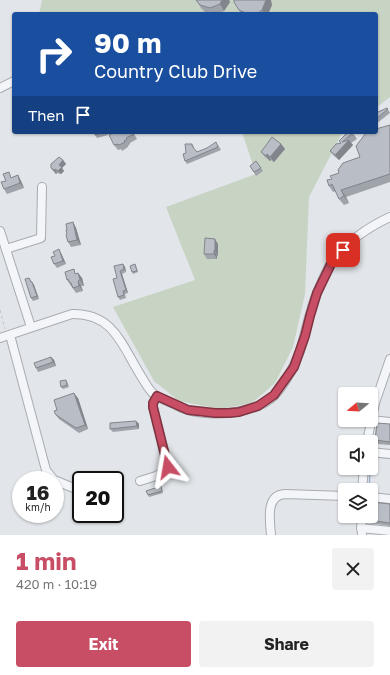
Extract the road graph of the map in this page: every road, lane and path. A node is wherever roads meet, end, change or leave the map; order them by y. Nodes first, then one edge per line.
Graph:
1 (12, 82) edge
2 (0, 88) edge
3 (42, 187) dead end
4 (390, 217) edge
5 (0, 231) edge
6 (6, 249) junction
7 (0, 310) edge
8 (30, 327) junction
9 (6, 336) edge
10 (390, 359) edge
11 (378, 394) edge
12 (157, 396) junction
13 (378, 421) edge
14 (390, 422) edge
15 (378, 453) edge
16 (390, 454) edge
17 (140, 481) dead end
18 (72, 487) edge
19 (338, 496) edge
20 (378, 498) edge
21 (390, 499) edge
22 (362, 531) edge
23 (390, 531) edge
24 (271, 535) edge

1 - 2 street
3 - 6 street
4 - 12 street
5 - 6 street
6 - 8 street
7 - 9 path
8 - 9 street
8 - 12 street
9 - 18 street
10 - 11 street
12 - 17 street
13 - 14 street
15 - 16 street
19 - 24 street
20 - 21 street
22 - 23 street

